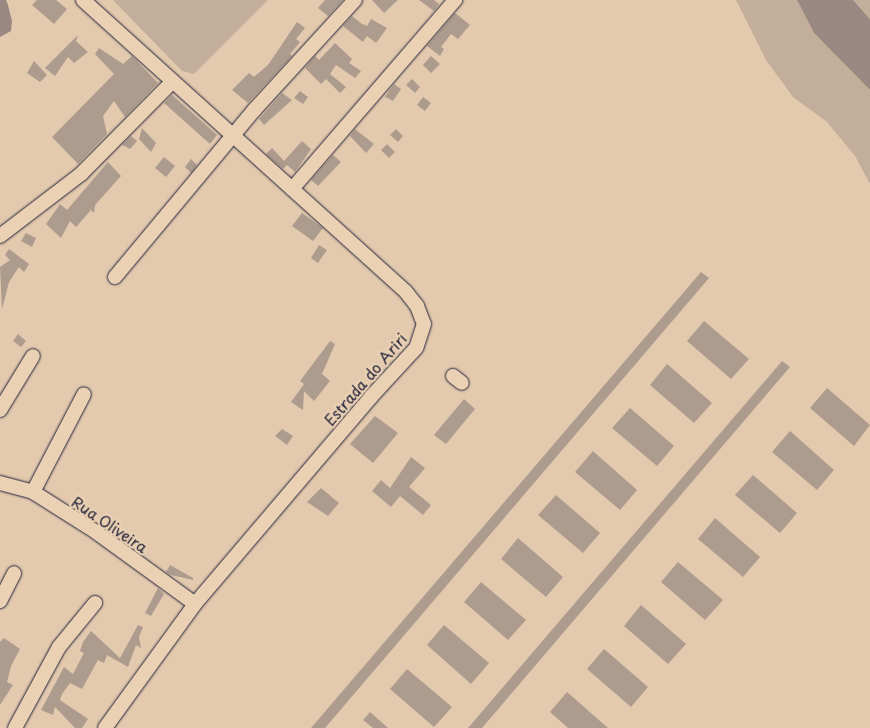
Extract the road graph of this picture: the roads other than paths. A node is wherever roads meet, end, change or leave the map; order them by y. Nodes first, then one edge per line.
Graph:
1 (83, 0) edge
2 (355, 0) edge
3 (455, 0) edge
4 (172, 82) junction
5 (234, 134) junction
6 (292, 189) junction
7 (0, 236) edge
8 (115, 277) dead end
9 (33, 356) dead end
10 (84, 394) dead end
11 (0, 410) edge
12 (0, 483) edge
13 (33, 492) junction
14 (14, 574) dead end
15 (0, 600) edge
16 (95, 603) dead end
17 (195, 604) junction
18 (15, 728) edge
19 (104, 728) edge

1 - 4 street, Estrada do Ariri
2 - 5 street
3 - 6 street
4 - 5 street, Estrada do Ariri
4 - 7 street
5 - 6 street, Estrada do Ariri
5 - 8 street
6 - 17 street, Estrada do Ariri
9 - 11 street
10 - 13 street
12 - 13 street, Rua Oliveira
13 - 17 street, Rua Oliveira
14 - 15 street
16 - 18 street
17 - 19 street, Estrada do Ariri

